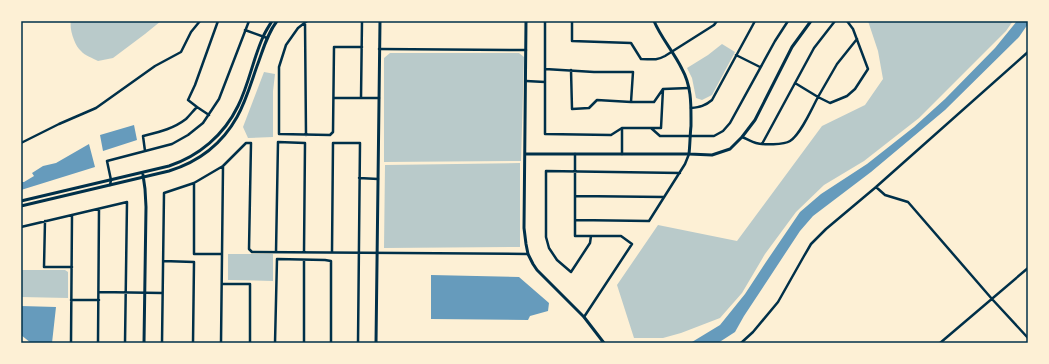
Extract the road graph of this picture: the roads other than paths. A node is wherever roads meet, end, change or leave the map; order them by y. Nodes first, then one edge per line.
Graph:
1 (200, 21) edge
2 (218, 21) edge
3 (248, 21) edge
4 (272, 21) edge
5 (277, 21) edge
6 (362, 21) edge
7 (380, 21) edge
8 (526, 21) edge
9 (545, 21) edge
10 (572, 21) edge
11 (654, 21) edge
12 (716, 21) edge
13 (755, 21) edge
14 (788, 21) edge
15 (810, 21) edge
16 (835, 21) edge
17 (847, 21) edge
18 (306, 22) edge
19 (245, 30) junction
20 (263, 36) junction
21 (267, 38) junction
22 (857, 39) junction
23 (362, 47) junction
24 (379, 49) junction
25 (526, 50) junction
26 (672, 51) junction
27 (1028, 52) edge
28 (736, 55) junction
29 (760, 68) junction
30 (545, 69) junction
31 (571, 70) junction
32 (526, 81) junction
33 (544, 82) junction
34 (795, 83) junction
35 (689, 88) junction
36 (663, 89) junction
37 (818, 96) junction
38 (334, 98) junction
39 (361, 98) junction
40 (379, 98) junction
41 (631, 102) junction
42 (197, 107) junction
43 (691, 108) junction
44 (209, 115) junction
45 (622, 128) junction
46 (651, 128) junction
47 (306, 135) junction
48 (690, 137) junction
49 (742, 137) junction
50 (21, 143) edge
51 (762, 144) junction
52 (145, 151) junction
53 (525, 154) junction
54 (575, 154) junction
55 (622, 154) junction
56 (689, 154) junction
57 (223, 166) junction
58 (574, 171) junction
59 (142, 173) junction
60 (680, 173) junction
61 (143, 177) junction
62 (360, 178) junction
63 (378, 178) junction
64 (111, 180) junction
65 (194, 183) junction
66 (110, 185) junction
67 (876, 188) junction
68 (575, 196) junction
69 (664, 197) junction
70 (21, 201) edge
71 (21, 206) edge
72 (99, 208) junction
73 (72, 215) junction
74 (575, 220) junction
75 (45, 221) junction
76 (21, 227) edge
77 (591, 236) junction
78 (276, 252) junction
79 (304, 252) junction
80 (332, 252) junction
81 (359, 252) junction
82 (378, 253) junction
83 (222, 254) junction
84 (528, 254) junction
85 (304, 260) junction
86 (163, 261) junction
87 (72, 267) junction
88 (1028, 268) edge
89 (222, 284) junction
90 (99, 292) junction
91 (126, 293) junction
92 (144, 293) junction
93 (162, 293) junction
94 (992, 299) junction
95 (71, 300) junction
96 (99, 300) junction
97 (584, 317) junction
98 (1028, 338) edge
99 (71, 343) edge
100 (98, 343) edge
101 (125, 343) edge
102 (144, 343) edge
103 (162, 343) edge
104 (194, 343) edge
105 (221, 343) edge
106 (250, 343) edge
107 (275, 343) edge
108 (304, 343) edge
109 (331, 343) edge
110 (358, 343) edge
111 (376, 343) edge
112 (604, 343) edge
113 (741, 343) edge
114 (940, 343) edge

1 - 50 street
2 - 42 street
3 - 19 street
4 - 20 street
5 - 21 street
6 - 23 street
7 - 24 street
8 - 25 street
9 - 30 street
10 - 26 street
11 - 26 street
12 - 26 street
13 - 28 street
14 - 29 street
15 - 49 street
16 - 34 street
17 - 22 street
18 - 47 street
18 - 47 street
19 - 20 street
19 - 44 street
20 - 21 street
20 - 59 street
21 - 61 street
22 - 37 street
22 - 37 street
23 - 38 street
23 - 39 street
24 - 25 street
24 - 40 street
25 - 32 street
26 - 35 street
27 - 67 street
28 - 29 street
28 - 43 street
29 - 48 street
30 - 31 street
30 - 33 street
31 - 41 street
31 - 41 street
32 - 33 street
32 - 53 street
33 - 45 street
34 - 37 street
34 - 51 street
35 - 36 street
35 - 43 street
36 - 41 street
36 - 46 street
37 - 51 street
38 - 39 street
38 - 47 street
39 - 40 street
40 - 63 street
42 - 44 street
42 - 52 street
43 - 48 street
44 - 52 street
45 - 46 street
45 - 55 street
46 - 48 street
48 - 56 street
49 - 51 street
49 - 56 street
52 - 64 street
53 - 54 street
53 - 84 street
54 - 55 street
54 - 58 street
55 - 56 street
56 - 60 street
57 - 65 street
57 - 78 street
57 - 83 street
58 - 60 street
58 - 68 street
58 - 77 street
59 - 61 street
59 - 64 street
60 - 69 street
61 - 66 street
61 - 92 street
62 - 63 street
62 - 80 street
62 - 81 street
63 - 82 street
64 - 66 street
64 - 70 street
65 - 83 street
65 - 86 street
66 - 71 street
67 - 94 street
67 - 113 street
68 - 69 street
68 - 74 street
69 - 74 street
72 - 73 street
72 - 90 street
72 - 91 street
73 - 75 street
73 - 87 street
74 - 77 street
75 - 76 street
75 - 87 street
77 - 97 street
78 - 79 street
78 - 79 street
79 - 80 street
80 - 81 street
81 - 82 street
81 - 110 street
82 - 84 street
82 - 111 street
83 - 89 street
84 - 97 street
85 - 107 street
85 - 108 street
85 - 109 street
86 - 93 street
86 - 104 street
87 - 95 street
88 - 94 street
89 - 105 street
89 - 106 street
90 - 91 street
90 - 96 street
91 - 92 street
91 - 101 street
92 - 93 street
92 - 102 street
93 - 103 street
94 - 98 street
94 - 114 street
95 - 96 street
95 - 99 street
96 - 100 street
97 - 112 street

